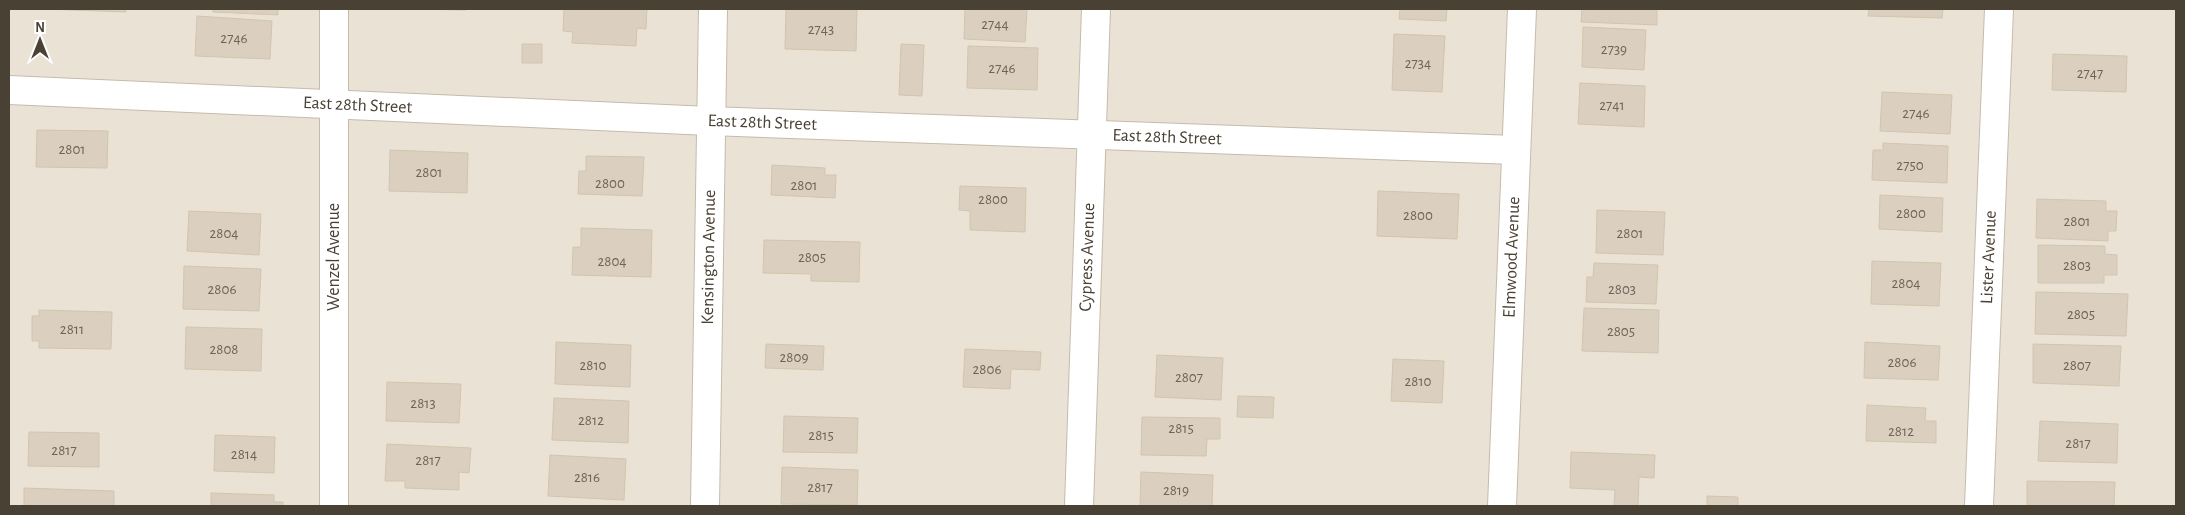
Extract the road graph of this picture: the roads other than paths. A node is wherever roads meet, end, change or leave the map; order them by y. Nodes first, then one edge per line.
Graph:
1 (334, 9) edge
2 (713, 9) edge
3 (1096, 9) edge
4 (1522, 9) edge
5 (1999, 9) edge
6 (9, 90) edge
7 (335, 105) junction
8 (710, 121) junction
9 (1092, 135) junction
10 (1516, 150) junction
11 (334, 506) edge
12 (705, 506) edge
13 (1078, 506) edge
14 (1502, 506) edge
15 (1979, 506) edge

1 - 7 street, Wenzel Avenue
2 - 8 street, Kensington Avenue
3 - 9 street, Cypress Avenue
4 - 10 street, Elmwood Avenue
5 - 15 street, Lister Avenue
6 - 7 street, East 28th Street
7 - 8 street, East 28th Street
7 - 11 street, Wenzel Avenue
8 - 9 street, East 28th Street
8 - 12 street, Kensington Avenue
9 - 10 street, East 28th Street
9 - 13 street, Cypress Avenue
10 - 14 street, Elmwood Avenue

